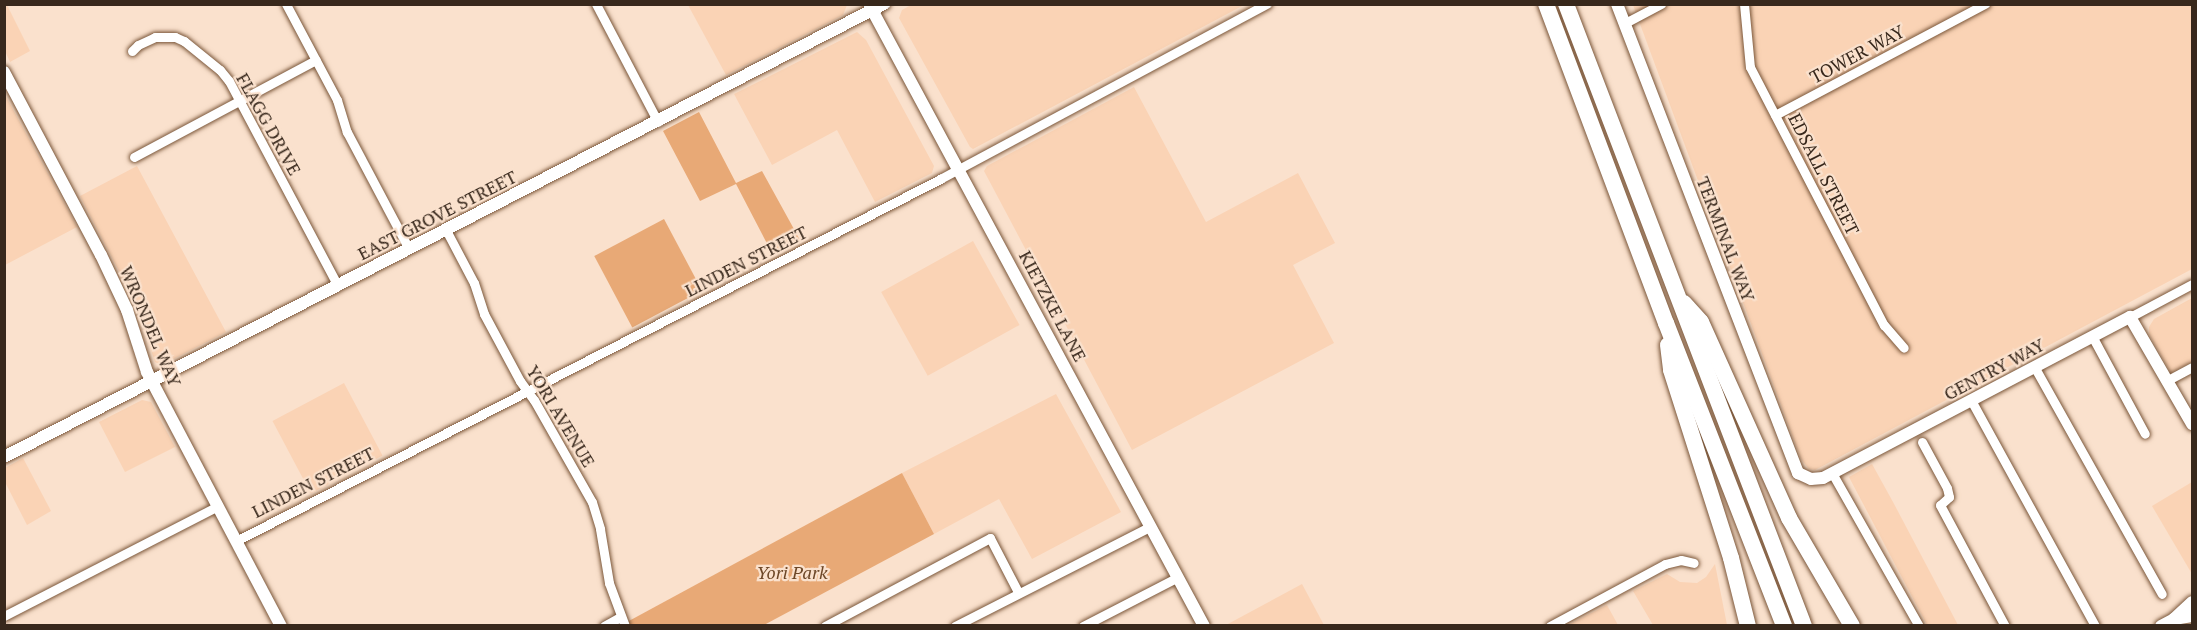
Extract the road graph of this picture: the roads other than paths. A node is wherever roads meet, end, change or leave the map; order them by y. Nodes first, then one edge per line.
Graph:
1 (286, 4) edge
2 (596, 4) edge
3 (884, 4) edge
4 (1267, 4) edge
5 (1546, 4) edge
6 (1566, 4) edge
7 (1617, 4) edge
8 (1661, 4) edge
9 (1744, 4) edge
10 (1985, 4) edge
11 (871, 8) edge
12 (1624, 23) junction
13 (132, 51) dead end
14 (316, 60) junction
15 (4, 72) edge
16 (239, 100) junction
17 (1775, 115) junction
18 (657, 122) junction
19 (134, 157) dead end
20 (959, 169) junction
21 (446, 230) junction
22 (409, 249) junction
23 (2193, 284) edge
24 (338, 286) junction
25 (1677, 296) junction
26 (2130, 317) junction
27 (1666, 323) junction
28 (2092, 336) junction
29 (1904, 348) dead end
30 (2193, 367) edge
31 (2035, 368) junction
32 (2168, 380) junction
33 (152, 381) junction
34 (528, 391) junction
35 (1972, 402) junction
36 (2193, 424) edge
37 (2145, 434) dead end
38 (1922, 442) dead end
39 (4, 457) edge
40 (1832, 473) junction
41 (1810, 479) joint
42 (218, 506) junction
43 (1151, 526) junction
44 (236, 540) junction
45 (1694, 563) dead end
46 (1178, 577) junction
47 (1018, 592) junction
48 (2162, 594) dead end
49 (2193, 602) edge
50 (4, 616) edge
51 (2193, 616) edge
52 (2174, 619) junction
53 (623, 621) edge
54 (281, 626) edge
55 (604, 626) edge
56 (825, 626) edge
57 (955, 626) edge
58 (1083, 626) edge
59 (1204, 626) edge
60 (1550, 626) edge
61 (1748, 626) edge
62 (1784, 626) edge
63 (1804, 626) edge
64 (1852, 626) edge
65 (1919, 626) edge
66 (2004, 626) edge
67 (2095, 626) edge
68 (2162, 626) edge

1 - 14 street
2 - 18 street
3 - 11 street, EAST GROVE STREET
4 - 20 street, LINDEN STREET
5 - 27 highway
6 - 25 highway
7 - 12 street, TERMINAL WAY
8 - 12 street
9 - 17 street, EDSALL STREET
10 - 17 street, TOWER WAY
11 - 18 street, EAST GROVE STREET
11 - 20 street, KIETZKE LANE
12 - 41 street, TERMINAL WAY
13 - 16 street, FLAGG DRIVE
14 - 16 street
14 - 22 street
15 - 33 street, WRONDEL WAY
16 - 19 street
16 - 24 street, FLAGG DRIVE
17 - 29 street, EDSALL STREET
18 - 21 street, EAST GROVE STREET
20 - 34 street, LINDEN STREET
20 - 43 street, KIETZKE LANE
21 - 22 street, EAST GROVE STREET
21 - 34 street, YORI AVENUE
22 - 24 street, EAST GROVE STREET
23 - 26 street, GENTRY WAY
24 - 33 street, EAST GROVE STREET
25 - 63 highway
25 - 64 highway
26 - 28 street, GENTRY WAY
26 - 32 street
27 - 61 highway
27 - 62 highway
28 - 31 street, GENTRY WAY
28 - 37 street
30 - 32 street
31 - 35 street, GENTRY WAY
31 - 48 street
32 - 36 street
33 - 39 street, EAST GROVE STREET
33 - 42 street, WRONDEL WAY
34 - 44 street, LINDEN STREET
34 - 53 street, YORI AVENUE
35 - 40 street, GENTRY WAY
35 - 67 street
38 - 66 street
40 - 41 street, GENTRY WAY
40 - 65 street
42 - 44 street, WRONDEL WAY
42 - 50 street
43 - 46 street, KIETZKE LANE
43 - 47 street
44 - 54 street, WRONDEL WAY
45 - 60 street
46 - 58 street
46 - 59 street, KIETZKE LANE
47 - 56 street
47 - 57 street
49 - 52 street
51 - 52 street
52 - 68 street
53 - 55 street

